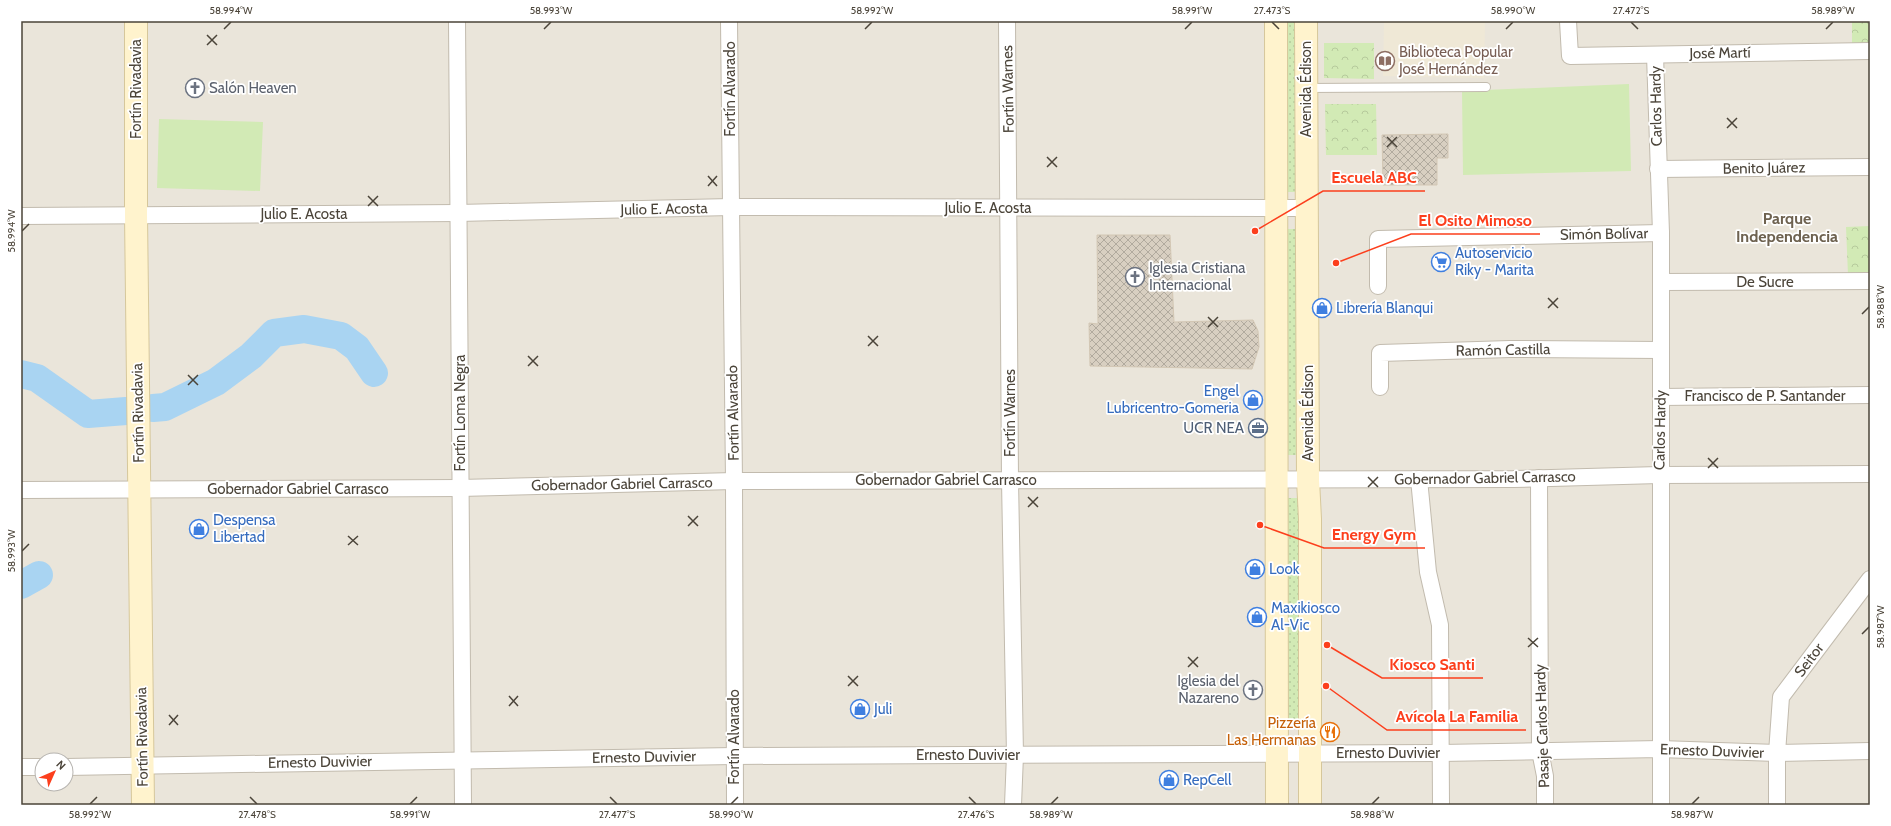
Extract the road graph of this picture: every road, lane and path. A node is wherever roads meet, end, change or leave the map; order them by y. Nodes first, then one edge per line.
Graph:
1 (136, 21) edge
2 (457, 21) edge
3 (729, 21) edge
4 (1007, 21) edge
5 (1276, 21) edge
6 (1306, 21) edge
7 (1568, 21) edge
8 (1870, 51) edge
9 (1655, 55) junction
10 (1486, 87) dead end
11 (1306, 88) junction
12 (1870, 167) edge
13 (1658, 168) junction
14 (730, 207) junction
15 (1276, 207) junction
16 (1009, 208) junction
17 (1307, 208) junction
18 (458, 213) junction
19 (136, 214) junction
20 (21, 216) edge
21 (1661, 233) junction
22 (1870, 281) edge
23 (1661, 282) junction
24 (1378, 286) dead end
25 (1661, 350) junction
26 (1380, 387) dead end
27 (1870, 395) edge
28 (1661, 397) junction
29 (1660, 474) junction
30 (1870, 474) edge
31 (1539, 478) junction
32 (1278, 479) junction
33 (1419, 479) junction
34 (1010, 480) junction
35 (1308, 480) junction
36 (734, 481) junction
37 (460, 488) junction
38 (21, 490) edge
39 (140, 490) junction
40 (1870, 579) edge
41 (1660, 749) junction
42 (1540, 751) junction
43 (1870, 751) edge
44 (1276, 753) junction
45 (1441, 753) junction
46 (1777, 753) junction
47 (1311, 754) junction
48 (1015, 755) junction
49 (734, 756) junction
50 (463, 759) junction
51 (142, 766) junction
52 (21, 767) edge
53 (34, 767) edge
54 (74, 767) edge
55 (143, 805) edge
56 (463, 805) edge
57 (735, 805) edge
58 (1013, 805) edge
59 (1277, 805) edge
60 (1310, 805) edge
61 (1441, 805) edge
62 (1545, 805) edge
63 (1661, 805) edge
64 (1777, 805) edge

1 - 19 main road, Fortín Rivadavia
2 - 18 street, Fortín Loma Negra
3 - 14 street, Fortín Alvarado
4 - 16 street, Fortín Warnes
5 - 15 main road, Avenida Édison
6 - 11 main road, Avenida Édison
7 - 9 street, José Martí
8 - 9 street, José Martí
9 - 13 street, Carlos Hardy
10 - 11 lane
11 - 17 main road, Avenida Édison
12 - 13 street, Benito Juárez
13 - 21 street, Carlos Hardy
14 - 16 street, Julio E. Acosta
14 - 18 street, Julio E. Acosta
14 - 36 street, Fortín Alvarado
15 - 16 street, Julio E. Acosta
15 - 17 street, Julio E. Acosta
15 - 32 main road, Avenida Édison
16 - 34 street, Fortín Warnes
17 - 35 main road, Avenida Édison
18 - 19 street, Julio E. Acosta
18 - 37 street, Fortín Loma Negra
19 - 20 street, Julio E. Acosta
19 - 39 main road, Fortín Rivadavia
21 - 23 street, Carlos Hardy
21 - 24 street, Simón Bolívar
22 - 23 street, De Sucre
23 - 25 street, Carlos Hardy
25 - 26 street, Ramón Castilla
25 - 28 street, Carlos Hardy
27 - 28 street, Francisco de P. Santander
28 - 29 street, Carlos Hardy
29 - 30 street, Gobernador Gabriel Carrasco
29 - 31 street, Gobernador Gabriel Carrasco
29 - 41 street, Carlos Hardy
31 - 33 street, Gobernador Gabriel Carrasco
31 - 42 street, Pasaje Carlos Hardy
32 - 34 street, Gobernador Gabriel Carrasco
32 - 35 street, Gobernador Gabriel Carrasco
32 - 44 main road, Avenida Édison
33 - 35 street, Gobernador Gabriel Carrasco
33 - 45 street
34 - 36 street, Gobernador Gabriel Carrasco
34 - 48 street, Fortín Warnes
35 - 47 main road, Avenida Édison
36 - 37 street, Gobernador Gabriel Carrasco
36 - 49 street, Fortín Alvarado
37 - 39 street, Gobernador Gabriel Carrasco
37 - 50 street, Fortín Loma Negra
38 - 39 street, Gobernador Gabriel Carrasco
39 - 51 main road, Fortín Rivadavia
40 - 46 street, Seitor
41 - 42 street, Ernesto Duvivier
41 - 46 street, Ernesto Duvivier
41 - 63 street, Carlos Hardy
42 - 45 street, Ernesto Duvivier
42 - 62 street, Pasaje Carlos Hardy
43 - 46 street, Ernesto Duvivier
44 - 47 street, Ernesto Duvivier
44 - 48 street, Ernesto Duvivier
44 - 59 main road, Avenida Édison
45 - 47 street, Ernesto Duvivier
45 - 61 street
46 - 64 street, Seitor
47 - 60 main road, Avenida Édison
48 - 49 street, Ernesto Duvivier
48 - 58 street, Fortín Warnes
49 - 50 street, Ernesto Duvivier
49 - 57 street, Fortín Alvarado
50 - 51 street, Ernesto Duvivier
50 - 56 street, Fortín Loma Negra
51 - 54 street, Ernesto Duvivier
51 - 55 main road, Fortín Rivadavia
52 - 53 street

